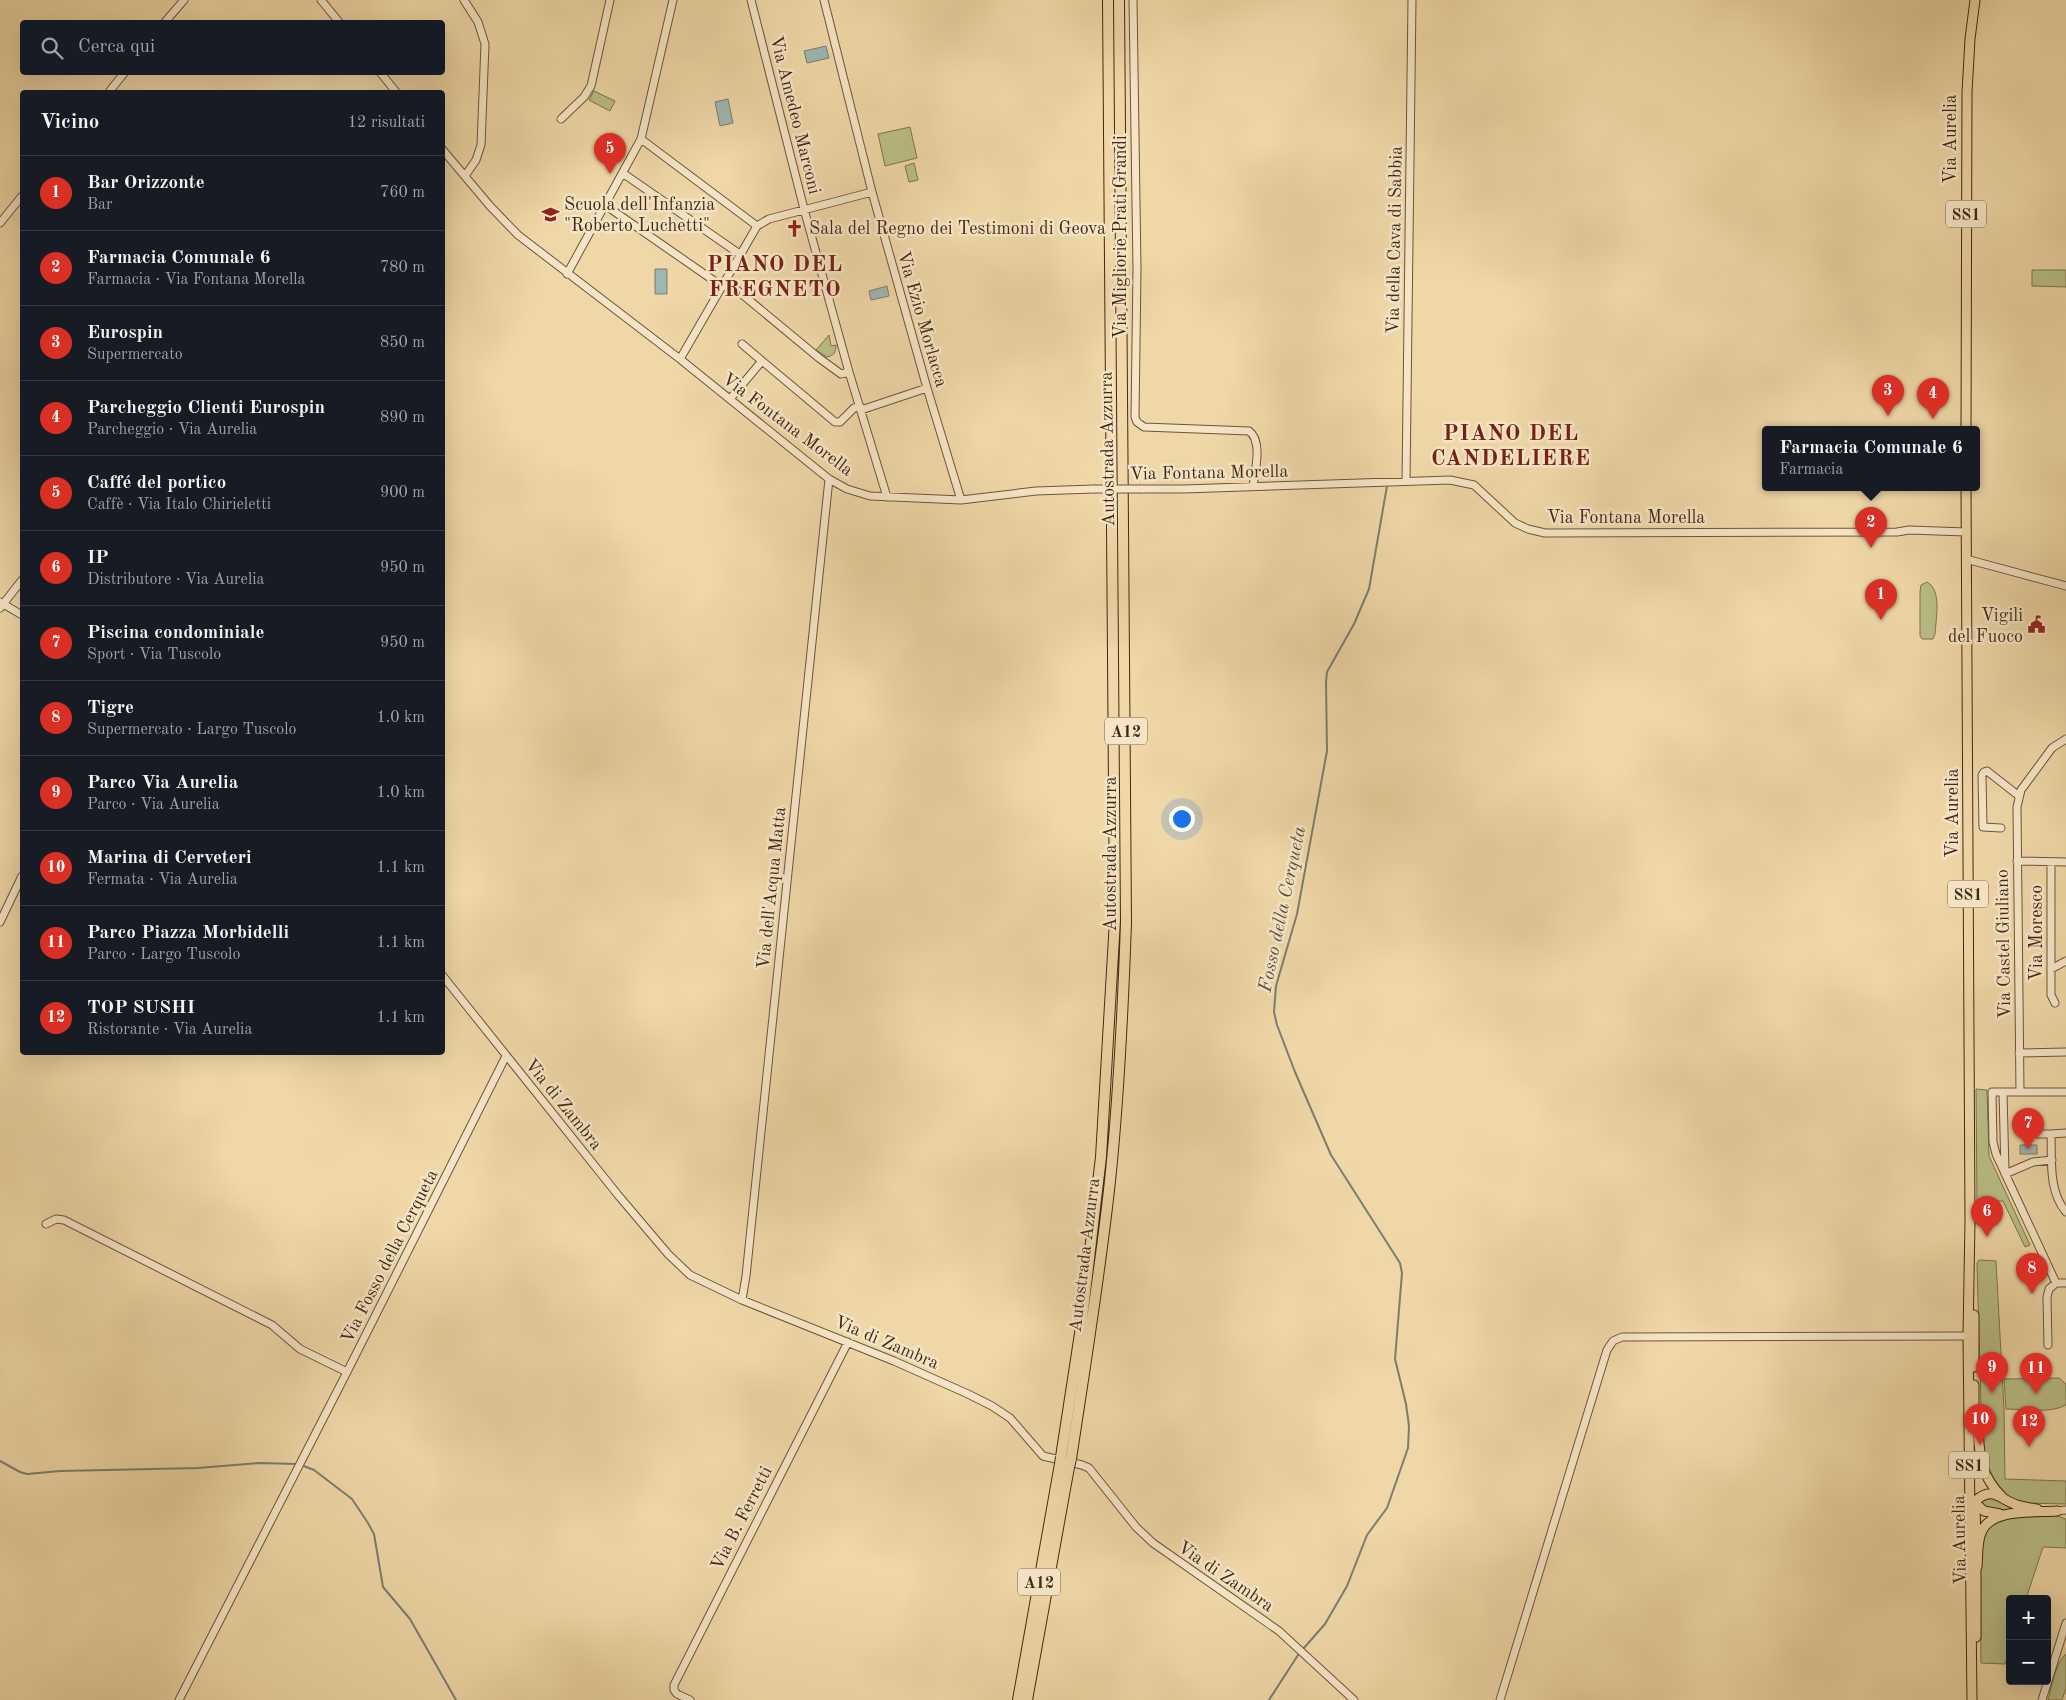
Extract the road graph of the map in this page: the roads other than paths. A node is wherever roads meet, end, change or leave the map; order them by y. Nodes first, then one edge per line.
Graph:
1 (184, 0) edge
2 (321, 0) edge
3 (464, 0) edge
4 (610, 0) edge
5 (672, 0) edge
6 (751, 0) edge
7 (824, 0) edge
8 (1108, 0) edge
9 (1119, 0) edge
10 (1133, 0) edge
11 (1412, 0) edge
12 (1975, 0) edge
13 (167, 20) edge
14 (337, 20) edge
15 (123, 75) edge
16 (382, 75) edge
17 (111, 90) edge
18 (394, 90) edge
19 (561, 119) dead end
20 (641, 139) junction
21 (445, 153) edge
22 (624, 174) junction
23 (465, 176) junction
24 (872, 192) junction
25 (20, 198) edge
26 (605, 204) junction
27 (804, 209) junction
28 (0, 223) edge
29 (757, 226) junction
30 (741, 255) junction
31 (567, 274) junction
32 (725, 284) junction
33 (742, 344) dead end
34 (680, 360) junction
35 (762, 361) junction
36 (849, 372) junction
37 (927, 388) junction
38 (730, 399) junction
39 (860, 408) junction
40 (1966, 426) edge
41 (828, 479) junction
42 (1406, 481) junction
43 (1254, 486) junction
44 (1966, 491) edge
45 (887, 497) junction
46 (961, 500) junction
47 (1966, 532) junction
48 (1966, 559) junction
49 (20, 582) edge
50 (2066, 586) edge
51 (1, 605) edge
52 (20, 614) edge
53 (2066, 739) edge
54 (2019, 796) junction
55 (2001, 828) dead end
56 (2017, 861) junction
57 (2050, 862) junction
58 (2066, 862) edge
59 (20, 880) edge
60 (0, 922) edge
61 (2066, 961) edge
62 (2051, 969) junction
63 (445, 979) edge
64 (2055, 1003) dead end
65 (2066, 1052) edge
66 (2019, 1053) junction
67 (506, 1056) junction
68 (2003, 1092) junction
69 (2020, 1092) junction
70 (2066, 1092) edge
71 (2066, 1133) edge
72 (2038, 1134) dead end
73 (2051, 1134) junction
74 (2052, 1160) junction
75 (2005, 1174) junction
76 (2066, 1212) edge
77 (46, 1224) dead end
78 (1970, 1230) junction
79 (2056, 1283) junction
80 (2066, 1283) edge
81 (742, 1300) junction
82 (1968, 1336) junction
83 (848, 1342) junction
84 (2048, 1345) dead end
85 (1968, 1366) junction
86 (347, 1372) junction
87 (1974, 1400) junction
88 (1065, 1462) junction
89 (2002, 1497) junction
90 (1974, 1502) junction
91 (2063, 1511) edge
92 (2005, 1515) junction
93 (1976, 1585) junction
94 (1970, 1616) junction
95 (2066, 1623) edge
96 (2063, 1644) edge
97 (179, 1700) edge
98 (690, 1700) edge
99 (1018, 1700) edge
100 (1028, 1700) edge
101 (1354, 1700) edge
102 (1500, 1700) edge
103 (1974, 1700) edge
104 (2042, 1700) edge

1 - 13 street
2 - 14 street
3 - 23 street
4 - 19 street
5 - 20 street
6 - 27 street, Via Amedeo Marconi
7 - 24 street, Via Ezio Morlacca
8 - 88 highway, Autostrada Azzurra / A12
9 - 88 highway, Autostrada Azzurra / A12
10 - 43 street, Via Migliorie Prati Grandi
11 - 42 street, Via della Cava di Sabbia
12 - 40 main road, Via Aurelia / SS1
15 - 17 street
16 - 18 street
20 - 22 street
20 - 29 street
21 - 23 street, Via Fontana Morella
22 - 26 street
22 - 30 street
23 - 31 street, Via Fontana Morella
24 - 27 street
24 - 37 street, Via Ezio Morlacca
25 - 28 street
26 - 31 street
26 - 32 street
27 - 29 street
27 - 36 street, Via Amedeo Marconi
29 - 30 street
30 - 32 street
31 - 34 street, Via Fontana Morella
32 - 34 street
32 - 36 street
33 - 35 street
34 - 38 street, Via Fontana Morella
35 - 38 street
35 - 39 street
36 - 39 street, Via Amedeo Marconi
37 - 39 street
37 - 46 street, Via Ezio Morlacca
38 - 41 street, Via Fontana Morella
39 - 45 street, Via Amedeo Marconi
41 - 45 street, Via Fontana Morella
41 - 81 street, Via dell'Acqua Matta
42 - 43 street, Via Fontana Morella
42 - 47 street, Via Fontana Morella
43 - 46 street, Via Fontana Morella, bridge
44 - 47 main road, Via Aurelia / SS1
45 - 46 street, Via Fontana Morella
47 - 48 main road, Via Aurelia / SS1
48 - 50 street
48 - 78 main road, Via Aurelia / SS1
49 - 51 street
51 - 52 street
53 - 54 street, Via Castel Giuliano
54 - 55 street
54 - 56 street, Via Castel Giuliano
56 - 57 street
56 - 66 street, Via Castel Giuliano
57 - 58 street
57 - 62 street, Via Moresco
59 - 60 street
61 - 62 street
62 - 64 street, Via Moresco
63 - 67 street, Via di Zambra
65 - 66 street
66 - 69 street, Via Castel Giuliano
67 - 81 street, Via di Zambra
67 - 86 street, Via Fosso della Cerqueta
68 - 69 street
68 - 75 street
68 - 75 street
69 - 70 street
71 - 73 street
72 - 73 street
73 - 74 street
74 - 75 street
74 - 76 street
75 - 79 street
77 - 86 street
78 - 82 main road, Via Aurelia / SS1
78 - 87 main road, Via Aurelia
79 - 80 street
79 - 84 street
81 - 83 street, Via di Zambra
82 - 85 main road, Via Aurelia / SS1
82 - 102 street
83 - 98 street, Via B. Ferretti
83 - 101 street, Via di Zambra
85 - 90 main road
85 - 94 main road, Via Aurelia / SS1
86 - 97 street, Via Fosso della Cerqueta
87 - 89 main road
87 - 90 main road, Via Aurelia
88 - 99 highway, Autostrada Azzurra / A12
88 - 100 highway, Autostrada Azzurra / A12
89 - 90 main road
89 - 91 main road
90 - 92 main road
90 - 93 main road, Via Aurelia
90 - 94 main road
91 - 92 main road
92 - 93 main road
93 - 103 main road, Via Aurelia
94 - 103 main road, Via Aurelia / SS1
95 - 96 street
96 - 104 street

